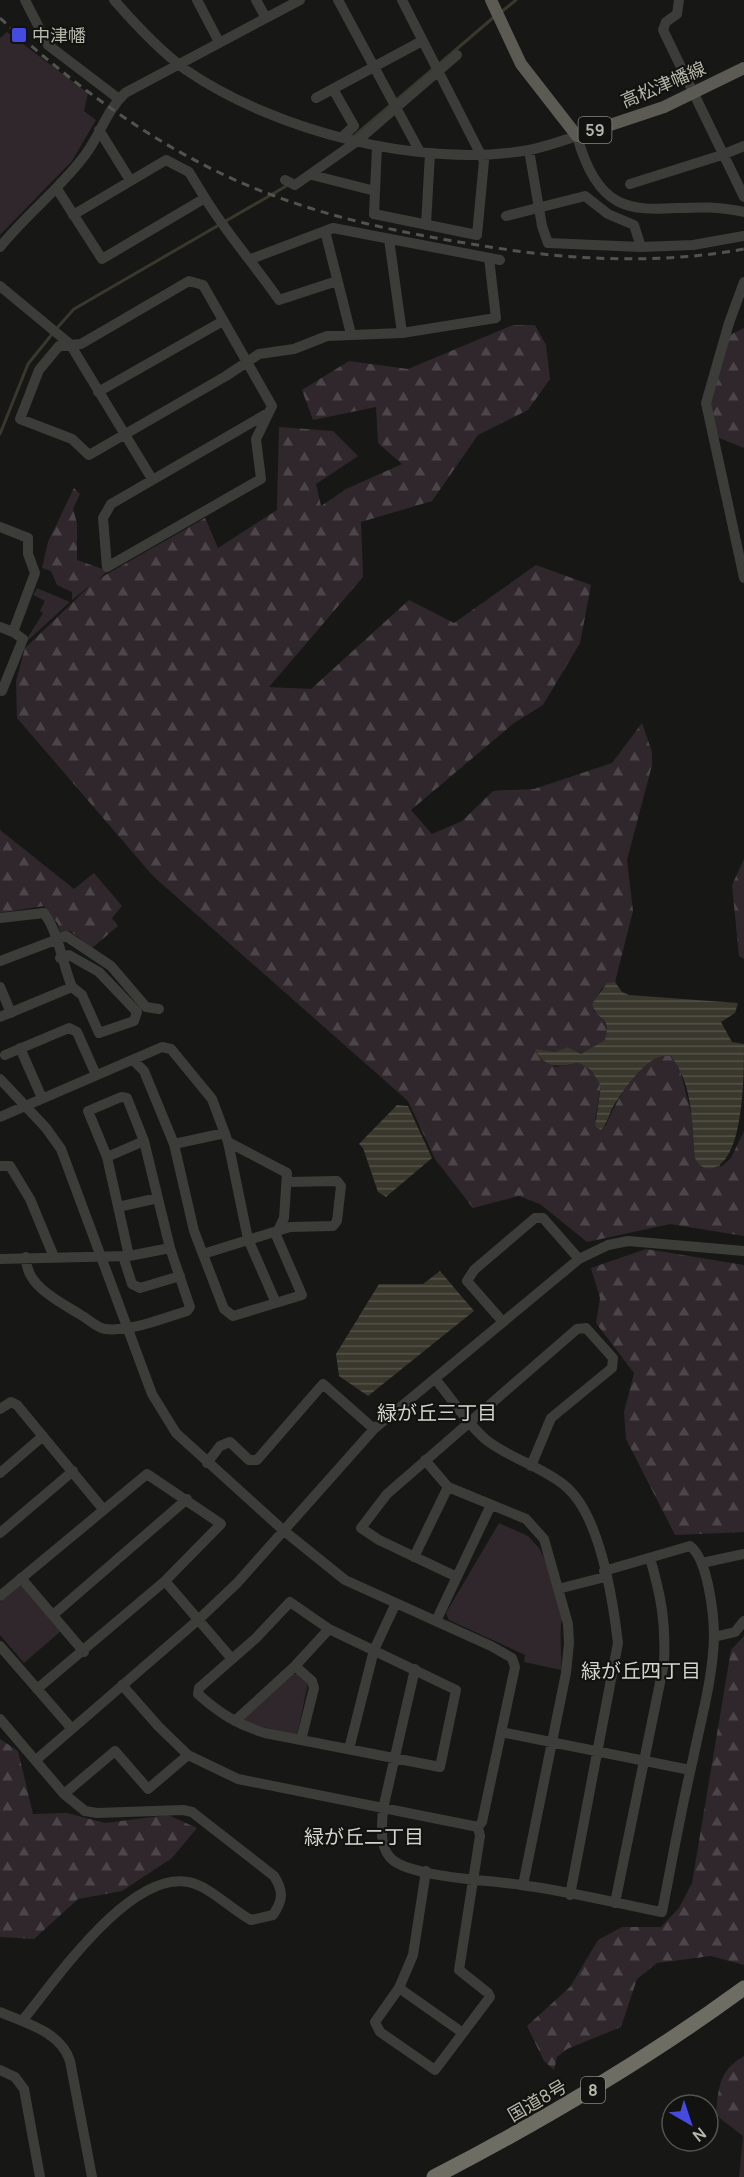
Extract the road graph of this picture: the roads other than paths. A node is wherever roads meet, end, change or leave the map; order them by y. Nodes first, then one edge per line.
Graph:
1 (25, 0) edge
2 (114, 0) edge
3 (197, 0) edge
4 (256, 0) edge
5 (300, 0) edge
6 (338, 0) edge
7 (402, 0) edge
8 (679, 0) edge
9 (495, 10) edge
10 (266, 18) junction
11 (422, 40) junction
12 (219, 42) junction
13 (457, 55) dead end
14 (178, 63) junction
15 (374, 66) junction
16 (744, 68) edge
17 (436, 69) junction
18 (333, 89) junction
19 (694, 93) junction
20 (316, 98) dead end
21 (119, 99) junction
22 (395, 104) junction
23 (99, 130) junction
24 (577, 136) junction
25 (349, 140) junction
26 (377, 146) junction
27 (744, 146) edge
28 (529, 150) junction
29 (425, 152) junction
30 (480, 153) junction
31 (722, 155) junction
32 (312, 175) junction
33 (130, 180) junction
34 (289, 182) dead end
35 (630, 183) dead end
36 (57, 189) junction
37 (375, 191) junction
38 (744, 197) edge
39 (205, 198) junction
40 (539, 208) junction
41 (744, 212) edge
42 (73, 215) junction
43 (506, 216) dead end
44 (426, 225) junction
45 (325, 231) junction
46 (744, 236) edge
47 (389, 239) junction
48 (641, 247) junction
49 (0, 248) edge
50 (489, 258) junction
51 (251, 260) junction
52 (500, 260) dead end
53 (338, 281) junction
54 (744, 282) edge
55 (0, 286) edge
56 (223, 321) junction
57 (402, 333) junction
58 (351, 334) junction
59 (70, 344) junction
60 (246, 360) junction
61 (99, 392) junction
62 (268, 413) junction
63 (125, 436) junction
64 (152, 479) junction
65 (0, 526) edge
66 (744, 578) edge
67 (0, 627) edge
68 (13, 632) junction
69 (2, 691) dead end
70 (0, 918) edge
71 (56, 939) junction
72 (60, 958) junction
73 (0, 961) edge
74 (0, 987) edge
75 (72, 987) junction
76 (159, 1009) dead end
77 (5, 1015) edge
78 (21, 1048) junction
79 (5, 1055) dead end
80 (134, 1061) junction
81 (96, 1075) junction
82 (0, 1079) edge
83 (42, 1098) junction
84 (27, 1106) junction
85 (0, 1116) edge
86 (226, 1137) junction
87 (144, 1141) junction
88 (174, 1144) junction
89 (107, 1157) junction
90 (0, 1166) edge
91 (287, 1182) junction
92 (158, 1198) junction
93 (118, 1207) junction
94 (280, 1230) junction
95 (248, 1239) junction
96 (170, 1248) junction
97 (744, 1251) edge
98 (203, 1254) junction
99 (126, 1256) junction
100 (26, 1257) junction
101 (54, 1257) junction
102 (101, 1257) junction
103 (0, 1258) edge
104 (579, 1259) junction
105 (180, 1276) junction
106 (276, 1303) junction
107 (503, 1322) junction
108 (127, 1327) junction
109 (435, 1379) junction
110 (0, 1409) edge
111 (470, 1421) junction
112 (374, 1429) junction
113 (43, 1436) junction
114 (425, 1460) junction
115 (207, 1463) junction
116 (531, 1466) junction
117 (73, 1471) junction
118 (0, 1473) edge
119 (448, 1487) junction
120 (187, 1499) junction
121 (491, 1505) junction
122 (103, 1509) junction
123 (283, 1530) junction
124 (0, 1533) edge
125 (744, 1554) edge
126 (414, 1557) junction
127 (650, 1558) junction
128 (702, 1563) junction
129 (605, 1574) junction
130 (457, 1577) junction
131 (21, 1578) junction
132 (165, 1581) junction
133 (558, 1589) junction
134 (0, 1596) edge
135 (396, 1603) junction
136 (53, 1615) junction
137 (198, 1620) junction
138 (436, 1621) junction
139 (744, 1621) edge
140 (329, 1629) junction
141 (714, 1636) junction
142 (0, 1646) edge
143 (374, 1650) junction
144 (84, 1652) junction
145 (232, 1659) junction
146 (295, 1666) junction
147 (415, 1669) junction
148 (122, 1685) junction
149 (37, 1689) junction
150 (0, 1719) edge
151 (235, 1721) junction
152 (72, 1729) junction
153 (501, 1732) junction
154 (301, 1740) junction
155 (552, 1741) junction
156 (349, 1749) junction
157 (598, 1750) junction
158 (188, 1755) junction
159 (395, 1758) junction
160 (36, 1760) junction
161 (644, 1760) junction
162 (690, 1770) junction
163 (64, 1794) junction
164 (383, 1809) junction
165 (478, 1827) junction
166 (426, 1871) junction
167 (473, 1879) junction
168 (523, 1885) junction
169 (570, 1895) junction
170 (615, 1903) junction
171 (399, 1988) junction
172 (744, 1988) edge
173 (0, 2012) edge
174 (22, 2021) junction
175 (463, 2033) junction
176 (0, 2070) edge
177 (40, 2177) edge
178 (92, 2177) edge
179 (434, 2177) edge

1 - 21 street
2 - 14 street
3 - 12 street
4 - 10 street
5 - 10 street
6 - 15 street
7 - 11 street
8 - 19 street
9 - 24 main road, 59
10 - 12 street
11 - 15 street
11 - 17 street
12 - 14 street
13 - 17 street
14 - 21 street
14 - 25 street
15 - 18 street
15 - 22 street
16 - 19 main road, 高松津幡線 / 59
17 - 22 street
17 - 30 street
18 - 20 street
18 - 25 street
19 - 24 main road, 高松津幡線 / 59
19 - 31 street
21 - 23 street
22 - 25 street
22 - 29 street
23 - 33 street
23 - 36 street
24 - 28 street
24 - 41 street
25 - 26 street
25 - 32 street
26 - 29 street
26 - 37 street
27 - 31 street
28 - 30 street
28 - 40 street
29 - 30 street
29 - 44 street
30 - 44 street
31 - 35 street
31 - 38 street
32 - 34 street
32 - 37 street
33 - 39 street
33 - 42 street
36 - 42 street
36 - 49 street
37 - 44 street
39 - 42 street
39 - 51 street
40 - 43 street
40 - 48 street
40 - 48 street
45 - 47 street
45 - 51 street
45 - 53 street
46 - 48 street
47 - 50 street
47 - 57 street
50 - 52 street
50 - 57 street
51 - 53 street
53 - 58 street
54 - 66 street
55 - 59 street
56 - 59 street
56 - 60 street
56 - 61 street
57 - 58 street
58 - 60 street
59 - 61 street
59 - 63 street
60 - 62 street
60 - 63 street
61 - 63 street
62 - 64 street
62 - 64 street
63 - 64 street
65 - 68 street
67 - 68 street
68 - 69 street
70 - 71 street
71 - 72 street
71 - 73 street
71 - 76 street
72 - 75 street
72 - 75 street
74 - 77 street
75 - 77 street
78 - 79 street
78 - 81 street
78 - 83 street
80 - 81 street
80 - 86 street
80 - 88 street
81 - 83 street
82 - 84 street
83 - 84 street
84 - 85 street
84 - 102 street
86 - 88 street
86 - 91 street
86 - 95 street
87 - 89 street
87 - 89 street
87 - 92 street
88 - 98 street
89 - 93 street
90 - 101 street
91 - 94 street
91 - 94 street
92 - 93 street
92 - 96 street
93 - 99 street
94 - 95 street
94 - 106 street
95 - 98 street
95 - 106 street
96 - 99 street
96 - 105 street
97 - 104 street
98 - 106 street
99 - 102 street
99 - 105 street
100 - 101 street
100 - 103 street
100 - 108 street
101 - 102 street
102 - 108 street
104 - 107 street
104 - 107 street
105 - 108 street
107 - 109 street
108 - 115 street
109 - 111 street
109 - 112 street
110 - 113 street
111 - 114 street
111 - 116 street
111 - 116 street
112 - 115 street
112 - 123 street
113 - 117 street
113 - 118 street
114 - 119 street
114 - 126 street
115 - 123 street
116 - 129 street
117 - 122 street
117 - 124 street
119 - 121 street
119 - 126 street
120 - 122 street
120 - 132 street
120 - 136 street
121 - 130 street
121 - 133 street
122 - 131 street
123 - 135 street
123 - 137 street
125 - 128 street
126 - 130 street
127 - 128 street
127 - 129 street
127 - 161 street
128 - 141 street
129 - 133 street
129 - 157 street
130 - 138 street
131 - 134 street
131 - 136 street
132 - 137 street
132 - 144 street
133 - 155 street
135 - 138 street
135 - 143 street
136 - 144 street
137 - 145 street
137 - 148 street
138 - 153 street
139 - 141 street
140 - 143 street
140 - 145 street
140 - 146 street
141 - 162 street
142 - 149 street
143 - 147 street
143 - 156 street
144 - 149 street
145 - 151 street
146 - 151 street
146 - 154 street
147 - 159 street
147 - 159 street
148 - 152 street
148 - 158 street
149 - 152 street
150 - 160 street
151 - 154 street
152 - 160 street
153 - 155 street
153 - 165 street
154 - 156 street
155 - 157 street
155 - 168 street
156 - 159 street
157 - 161 street
157 - 169 street
158 - 163 street
158 - 164 street
159 - 164 street
160 - 163 street
161 - 162 street
161 - 170 street
162 - 170 street
163 - 174 street
164 - 165 street
164 - 166 street
165 - 167 street
166 - 167 street
166 - 171 street
167 - 168 street
167 - 175 street
168 - 169 street
169 - 170 street
171 - 175 street
171 - 175 street
172 - 179 highway, 国道8号 / 8
173 - 174 street
174 - 178 street
176 - 177 street

